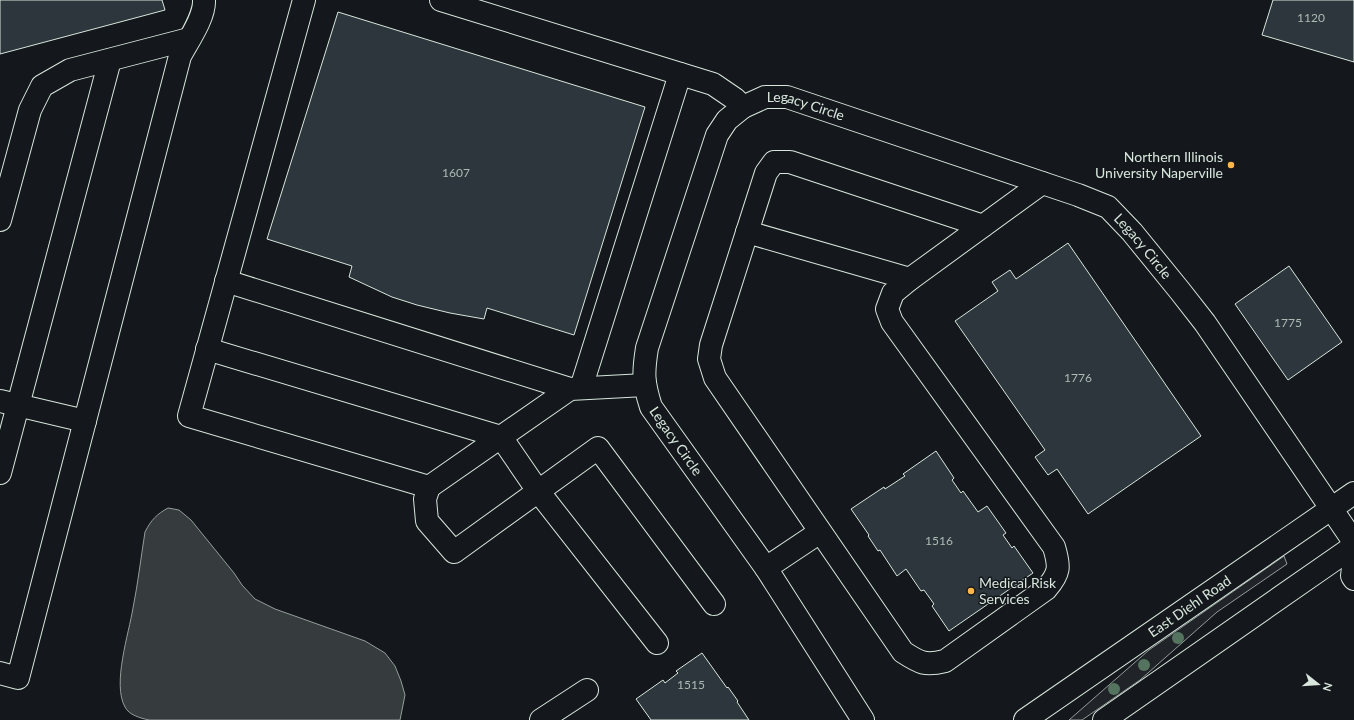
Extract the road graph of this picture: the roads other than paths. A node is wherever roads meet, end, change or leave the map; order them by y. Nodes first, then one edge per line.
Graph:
1 (204, 0) edge
2 (304, 0) edge
3 (441, 0) edge
4 (189, 39) junction
5 (110, 60) junction
6 (680, 74) junction
7 (743, 107) junction
8 (1042, 183) junction
9 (0, 220) edge
10 (982, 226) junction
11 (747, 232) junction
12 (910, 279) junction
13 (226, 281) junction
14 (208, 349) junction
15 (644, 385) junction
16 (576, 388) junction
17 (9, 403) edge
18 (85, 421) junction
19 (501, 437) junction
20 (0, 473) edge
21 (429, 487) junction
22 (538, 491) junction
23 (1354, 493) edge
24 (1331, 509) junction
25 (820, 532) junction
26 (1354, 542) edge
27 (1354, 546) edge
28 (1354, 558) edge
29 (766, 568) junction
30 (1354, 580) edge
31 (714, 604) dead end
32 (657, 643) dead end
33 (0, 673) edge
34 (588, 690) dead end
35 (542, 720) edge
36 (863, 720) edge
37 (1025, 720) edge
38 (1104, 720) edge

1 - 4 street
2 - 13 street
3 - 6 street
4 - 5 street
4 - 18 street
5 - 9 street
5 - 17 street
6 - 7 street
6 - 16 street
7 - 8 street, Legacy Circle
7 - 15 street, Legacy Circle
8 - 10 street
8 - 24 street, Legacy Circle
10 - 11 street
10 - 12 street
11 - 12 street
11 - 25 street
12 - 25 street
13 - 14 street
13 - 16 street
14 - 19 street
14 - 21 street
15 - 16 street
15 - 29 street, Legacy Circle
16 - 19 street
17 - 18 street
17 - 20 street
18 - 33 street
19 - 21 street
19 - 22 street
21 - 22 street
22 - 31 street
22 - 32 street
23 - 24 street, East Diehl Road
24 - 26 street, Legacy Circle
24 - 37 street, East Diehl Road
25 - 29 street
27 - 38 street
28 - 30 street
29 - 36 street, Legacy Circle
34 - 35 street

